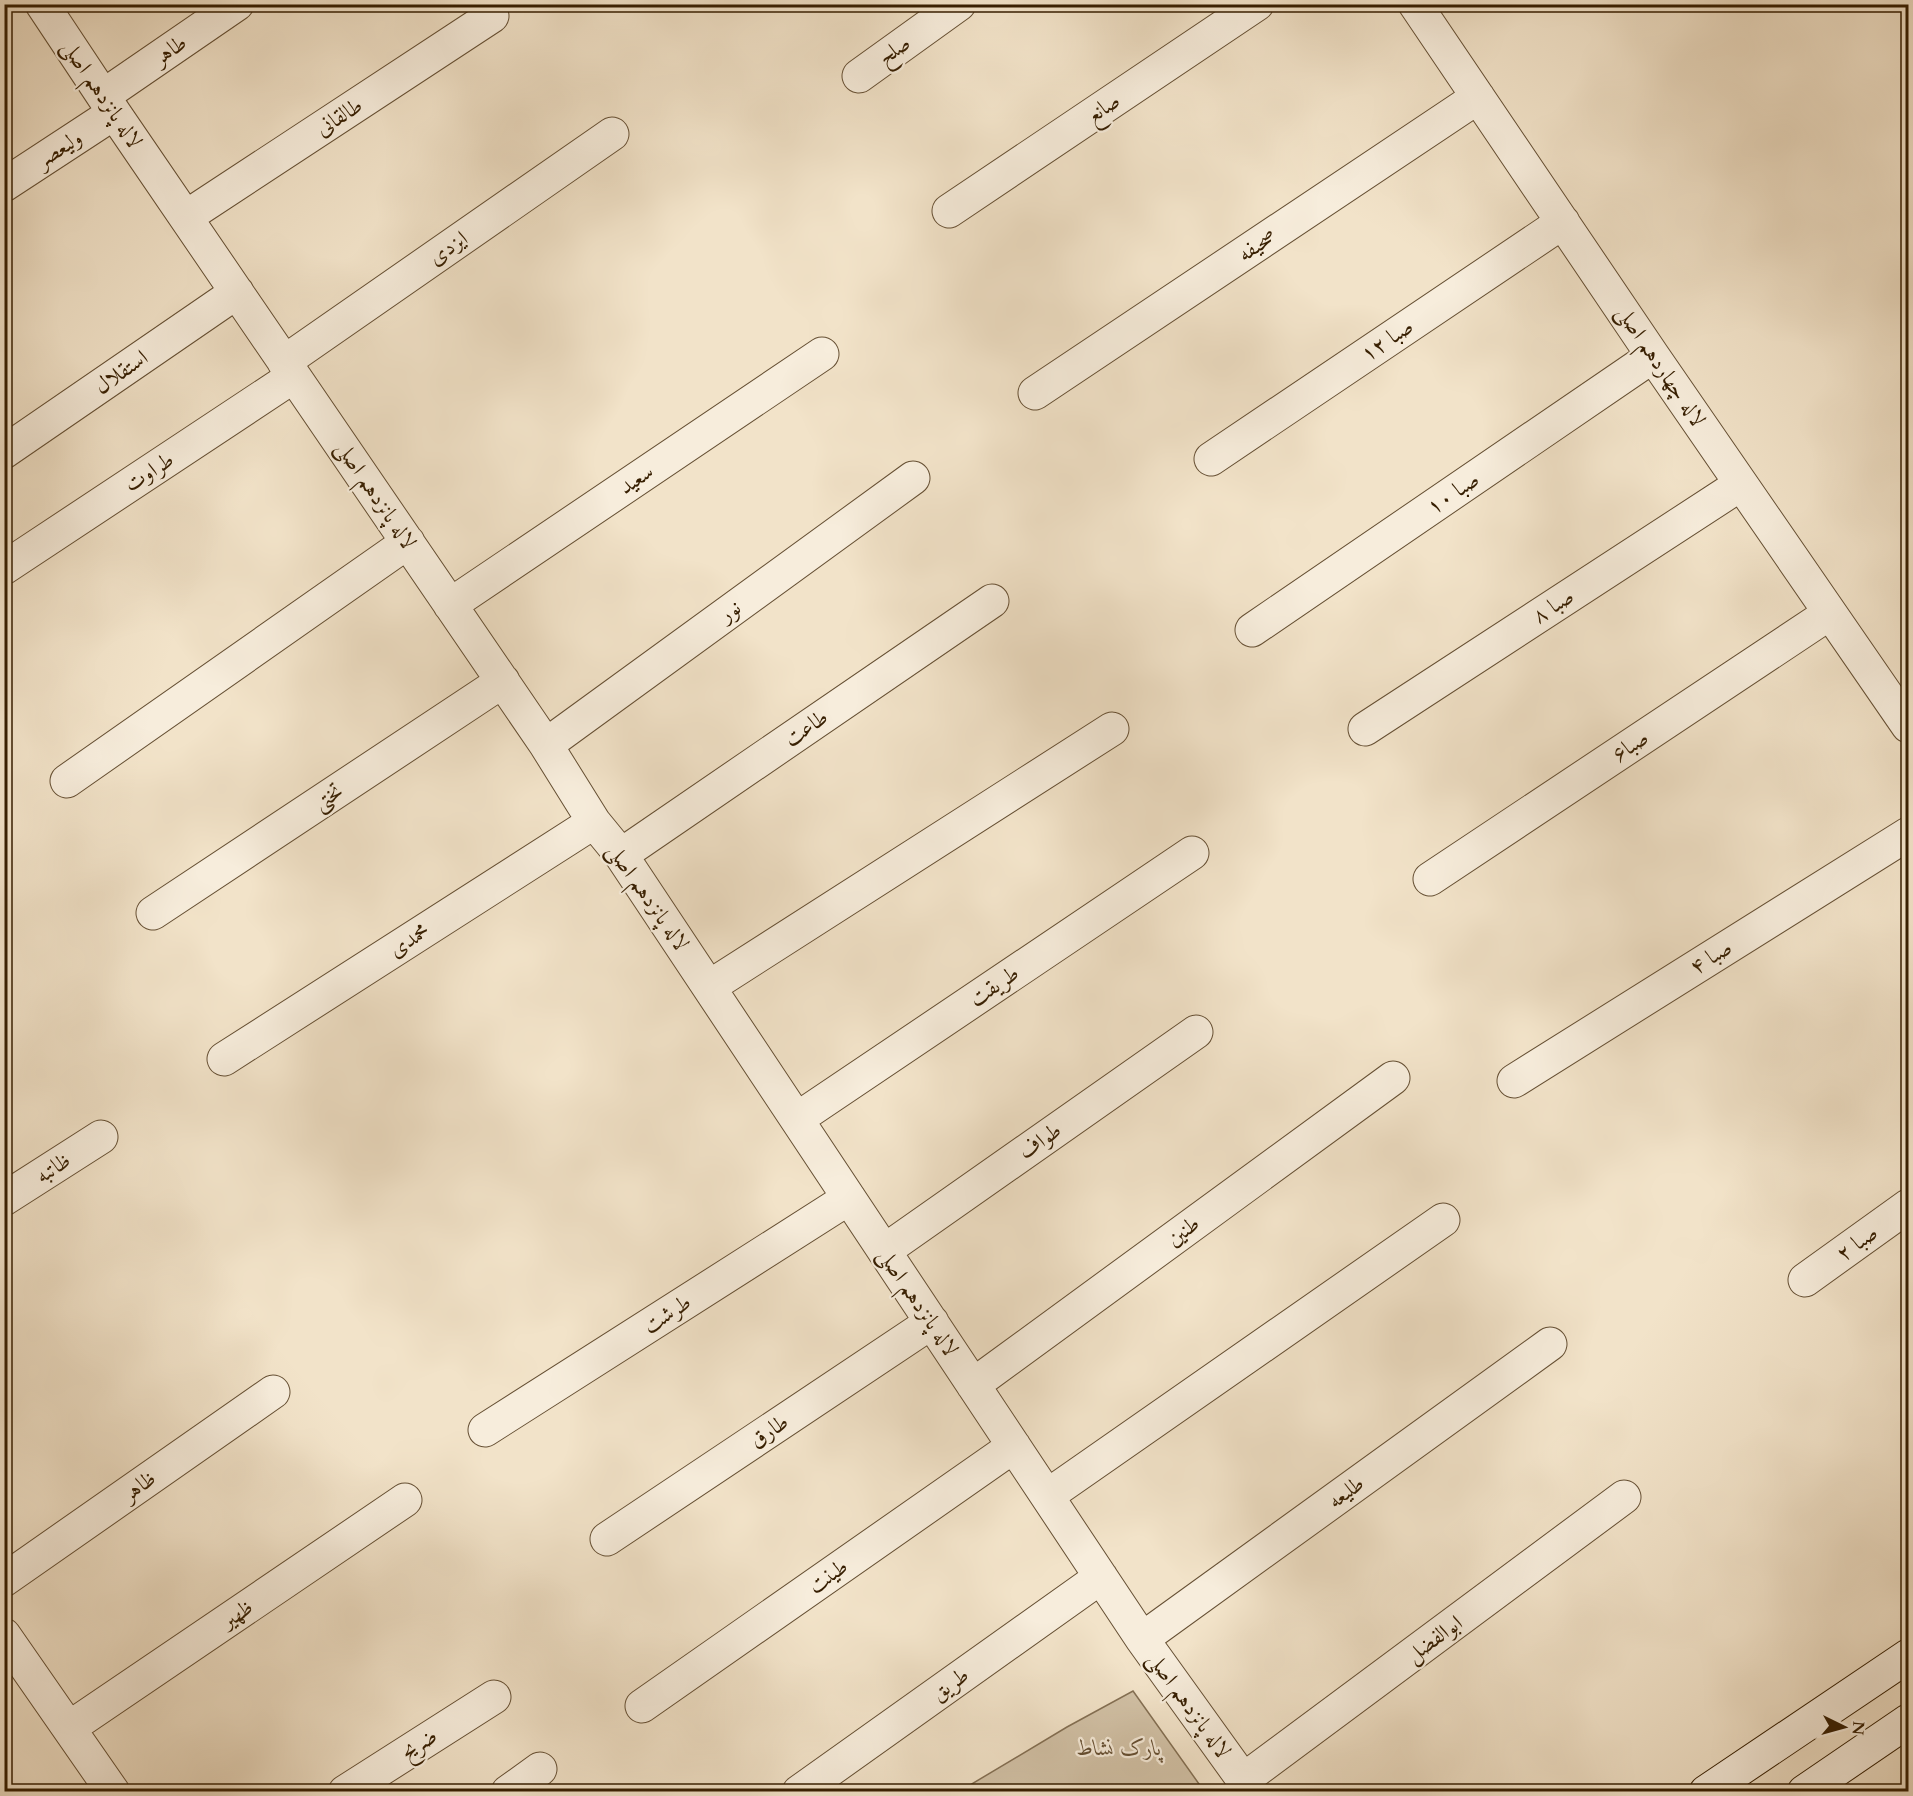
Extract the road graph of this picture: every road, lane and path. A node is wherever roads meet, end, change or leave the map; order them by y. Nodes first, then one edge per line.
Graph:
1 (42, 4) edge
2 (237, 4) edge
3 (959, 4) edge
4 (1257, 4) edge
5 (1415, 4) edge
6 (492, 16) dead end
7 (859, 76) dead end
8 (1478, 97) junction
9 (109, 105) junction
10 (612, 134) dead end
11 (4, 185) edge
12 (949, 211) dead end
13 (186, 217) junction
14 (1563, 222) junction
15 (237, 292) junction
16 (822, 354) dead end
17 (1653, 356) junction
18 (289, 369) junction
19 (1035, 393) dead end
20 (4, 452) edge
21 (1211, 459) dead end
22 (914, 478) dead end
23 (1741, 484) junction
24 (408, 542) junction
25 (4, 568) edge
26 (992, 601) dead end
27 (450, 605) junction
28 (1830, 613) junction
29 (1252, 630) dead end
30 (503, 681) junction
31 (1908, 726) edge
32 (1112, 729) dead end
33 (1365, 729) dead end
34 (546, 745) junction
35 (67, 782) dead end
36 (594, 822) junction
37 (1908, 834) edge
38 (1192, 853) dead end
39 (621, 855) junction
40 (1430, 879) dead end
41 (153, 913) dead end
42 (709, 987) junction
43 (1196, 1032) dead end
44 (224, 1059) dead end
45 (1393, 1078) dead end
46 (1514, 1081) dead end
47 (797, 1119) junction
48 (101, 1137) dead end
49 (849, 1198) junction
50 (4, 1199) edge
51 (1908, 1206) edge
52 (1443, 1220) dead end
53 (884, 1251) junction
54 (1805, 1280) dead end
55 (932, 1322) junction
56 (1550, 1344) dead end
57 (973, 1385) junction
58 (273, 1392) dead end
59 (485, 1430) dead end
60 (1014, 1446) junction
61 (1047, 1496) junction
62 (1624, 1497) dead end
63 (405, 1500) dead end
64 (607, 1539) dead end
65 (1101, 1577) junction
66 (4, 1580) edge
67 (4, 1635) edge
68 (1142, 1639) junction
69 (1908, 1656) edge
70 (494, 1697) dead end
71 (642, 1706) dead end
72 (1908, 1721) edge
73 (69, 1728) junction
74 (540, 1769) dead end
75 (1248, 1786) edge
76 (113, 1791) edge
77 (345, 1791) edge
78 (508, 1791) edge
79 (799, 1791) edge
80 (1707, 1791) edge
81 (1804, 1791) edge

1 - 9 street, لاله پانزدهم اصلی
2 - 9 street, طاهر
3 - 7 street, صلح
4 - 12 street, صانع
5 - 8 street, لاله چهاردهم اصلی
6 - 13 street, طالقانی
8 - 14 street, لاله چهاردهم اصلی
8 - 19 street, صحیفه
9 - 11 street, ولیعصر
9 - 13 street, لاله پانزدهم اصلی
10 - 18 street, ایزدی
13 - 15 street, لاله پانزدهم اصلی
14 - 17 street, لاله چهاردهم اصلی
14 - 21 street, صبا ۱۲
15 - 18 street, لاله پانزدهم اصلی
15 - 20 street, استقلال
16 - 27 street, سعید
17 - 23 street, لاله چهاردهم اصلی
17 - 29 street, صبا ۱۰
18 - 24 street, لاله پانزدهم اصلی
18 - 25 street, طراوت
22 - 34 street, نور
23 - 28 street, لاله چهاردهم اصلی
23 - 33 street, صبا ۸
24 - 27 street, لاله پانزدهم اصلی
24 - 35 street
26 - 39 street, طاعت
27 - 30 street, لاله پانزدهم اصلی
28 - 31 street, لاله چهاردهم اصلی
28 - 40 street, صبا۶
30 - 34 street, لاله پانزدهم اصلی
30 - 41 street, تختی
32 - 42 street
34 - 36 street, لاله پانزدهم اصلی
36 - 39 street, لاله پانزدهم اصلی
36 - 44 street, محمدی
37 - 46 street, صبا ۴
38 - 47 street, طریقت
39 - 42 street, لاله پانزدهم اصلی
42 - 47 street, لاله پانزدهم اصلی
43 - 53 street, طواف
45 - 57 street, طنین
47 - 49 street, لاله پانزدهم اصلی
48 - 50 street, ظاتبه
49 - 53 street, لاله پانزدهم اصلی
49 - 59 street, طرشت
51 - 54 street, صبا ۲
52 - 61 street
53 - 55 street, لاله پانزدهم اصلی
55 - 57 street, لاله پانزدهم اصلی
55 - 64 street, طارق
56 - 68 street, طلیعه
57 - 60 street, لاله پانزدهم اصلی
58 - 66 street, ظاهر
60 - 61 street, لاله پانزدهم اصلی
60 - 71 street, طینت
61 - 65 street, لاله پانزدهم اصلی
62 - 75 street, ابوالفضل
63 - 73 street, ظهیر
65 - 68 street, لاله پانزدهم اصلی
65 - 79 street, طریق
67 - 73 street
68 - 75 street, لاله پانزدهم اصلی
69 - 80 street
70 - 77 street, ضریح
72 - 81 street
73 - 76 street
74 - 78 street

